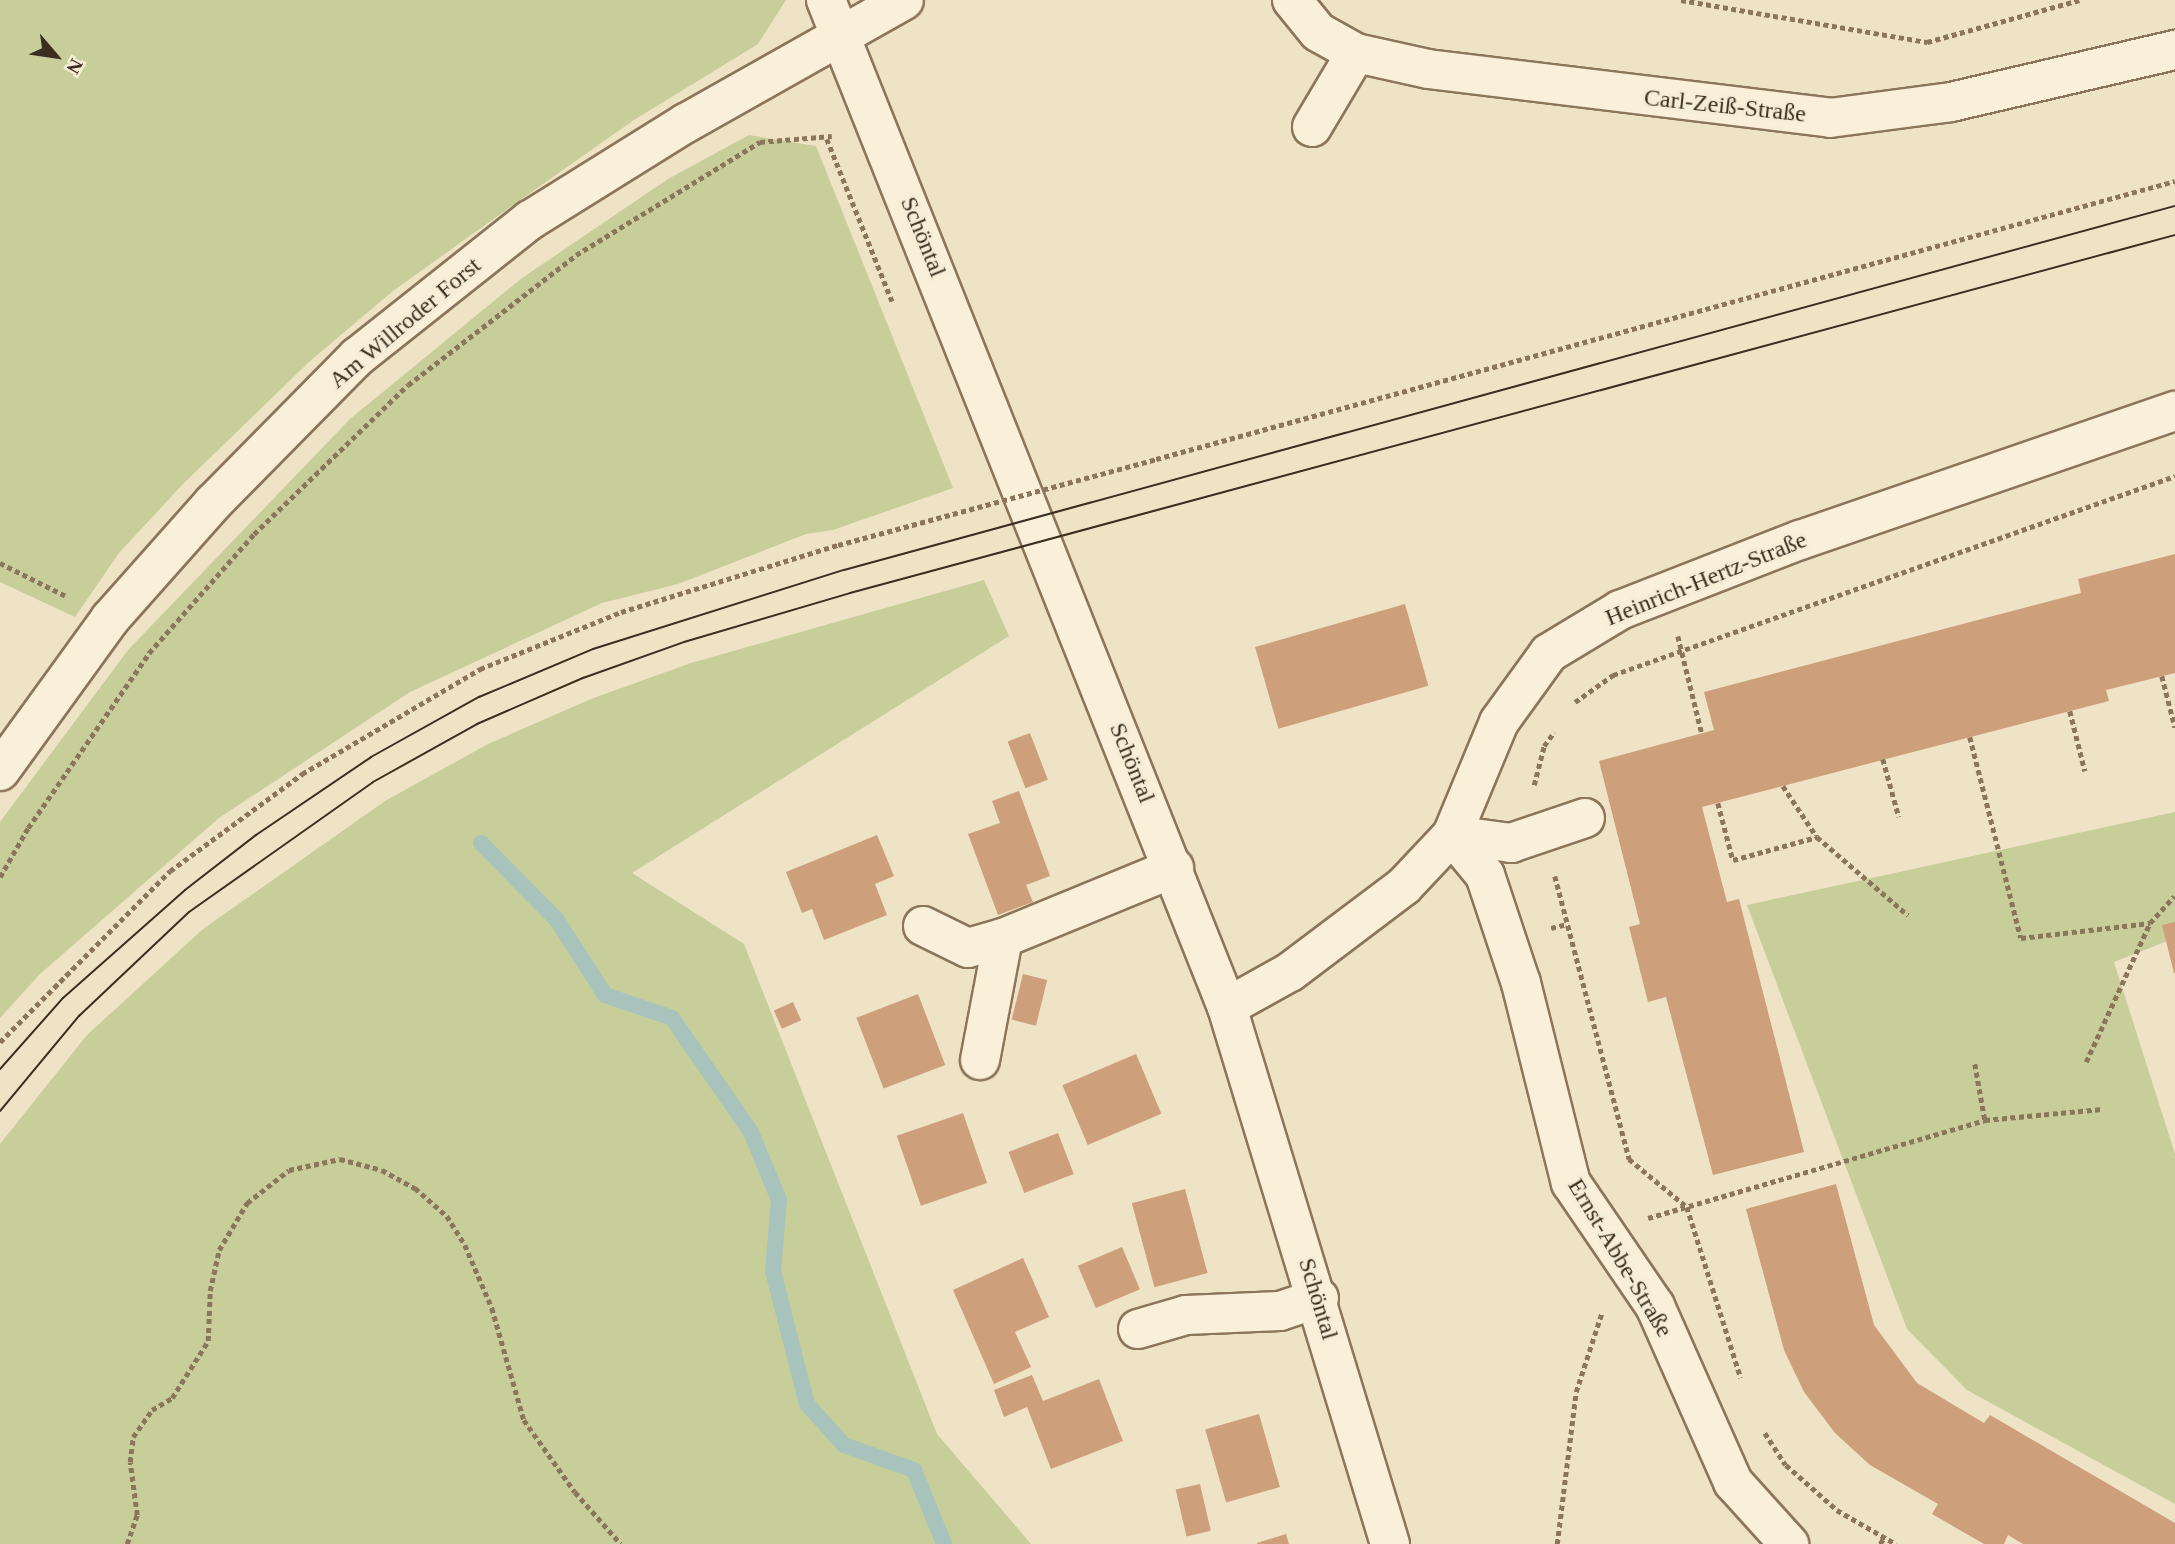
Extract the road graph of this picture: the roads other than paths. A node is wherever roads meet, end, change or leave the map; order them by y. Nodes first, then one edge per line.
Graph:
1 (826, 0) edge
2 (904, 0) edge
3 (1292, 0) edge
4 (840, 37) junction
5 (1356, 53) junction
6 (2173, 57) edge
7 (1312, 127) dead end
8 (2175, 411) edge
9 (0, 771) edge
10 (1585, 818) dead end
11 (1452, 835) junction
12 (1174, 868) junction
13 (923, 926) dead end
14 (1003, 938) junction
15 (1227, 1007) junction
16 (980, 1060) dead end
17 (1319, 1298) junction
18 (1138, 1329) dead end
19 (1390, 1544) edge
20 (1789, 1544) edge

1 - 4 street, Schöntal
2 - 4 street, Am Willroder Forst
3 - 5 street, Carl-Zeiß-Straße
4 - 9 street, Am Willroder Forst
4 - 12 street, Schöntal
5 - 6 street, Carl-Zeiß-Straße
5 - 7 street
8 - 11 street, Heinrich-Hertz-Straße
10 - 11 street
11 - 15 street, Heinrich-Hertz-Straße
11 - 20 street, Ernst-Abbe-Straße
12 - 14 street
12 - 15 street, Schöntal
13 - 14 street
14 - 16 street
15 - 17 street, Schöntal
17 - 18 street
17 - 19 street, Schöntal

